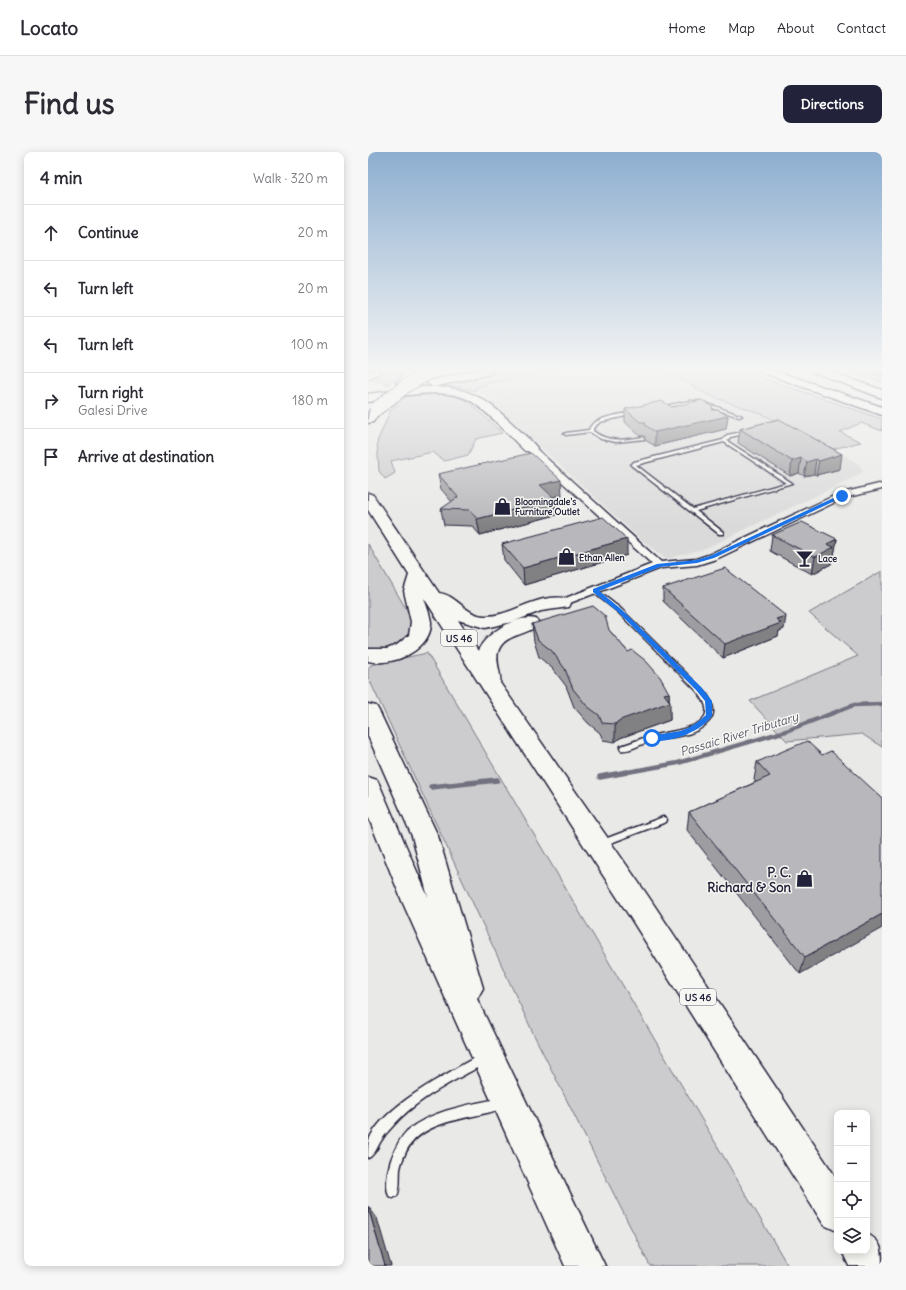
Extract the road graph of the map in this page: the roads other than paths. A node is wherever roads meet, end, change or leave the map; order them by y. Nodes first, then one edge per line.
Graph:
1 (502, 423) edge
2 (597, 423) edge
3 (757, 429) edge
4 (591, 431) junction
5 (566, 434) dead end
6 (643, 438) dead end
7 (725, 441) junction
8 (530, 448) joint
9 (880, 486) edge
10 (368, 498) edge
11 (692, 511) junction
12 (721, 533) dead end
13 (659, 565) junction
14 (422, 581) junction
15 (595, 590) junction
16 (562, 603) junction
17 (368, 656) edge
18 (492, 689) junction
19 (368, 711) edge
20 (624, 748) dead end
21 (368, 786) edge
22 (663, 820) dead end
23 (598, 845) junction
24 (488, 1056) junction
25 (509, 1101) junction
26 (368, 1152) edge
27 (393, 1192) dead end
28 (834, 1207) edge
29 (864, 1254) edge
30 (585, 1266) edge
31 (871, 1266) edge

1 - 8 highway
2 - 4 lane
3 - 7 lane
4 - 5 lane
4 - 6 lane
7 - 11 lane
7 - 11 lane
8 - 13 street
9 - 13 street
10 - 14 highway, US 46
11 - 12 lane
13 - 15 street
14 - 16 highway
14 - 17 highway
14 - 18 highway, US 46
15 - 16 street
15 - 20 lane
16 - 18 highway
18 - 23 highway, US 46
19 - 24 highway
21 - 24 highway
22 - 23 lane
23 - 28 highway, US 46
24 - 25 highway
24 - 26 lane
25 - 27 lane
25 - 30 highway
29 - 31 highway

